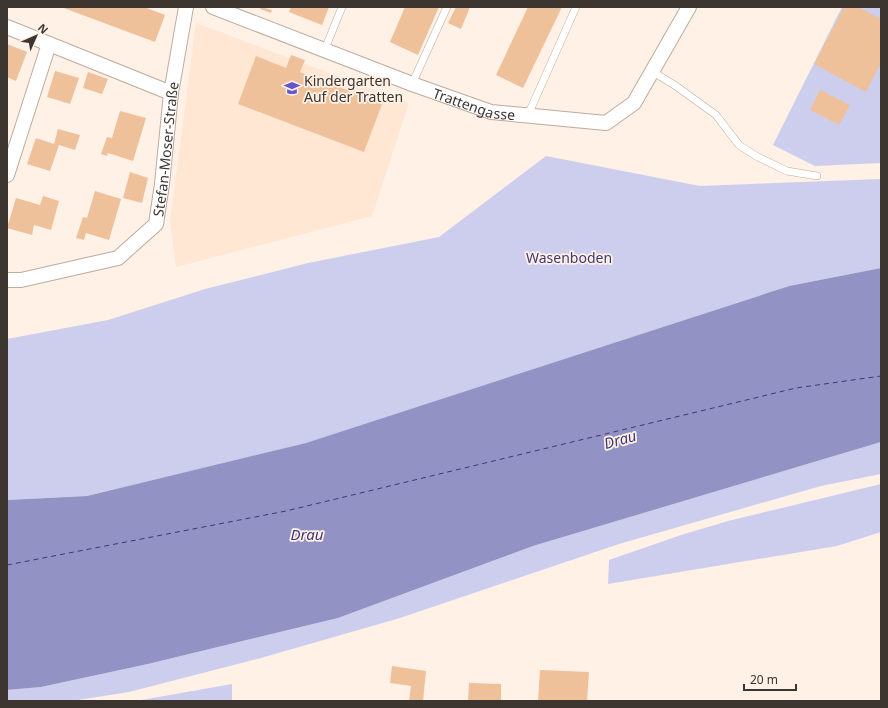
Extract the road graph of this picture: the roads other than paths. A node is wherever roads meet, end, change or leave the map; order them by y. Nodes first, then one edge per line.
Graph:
1 (186, 7) edge
2 (213, 7) edge
3 (342, 7) edge
4 (447, 7) edge
5 (576, 7) edge
6 (690, 7) edge
7 (229, 10) edge
8 (7, 27) edge
9 (49, 44) junction
10 (325, 49) junction
11 (653, 72) junction
12 (412, 84) junction
13 (171, 93) junction
14 (528, 115) junction
15 (7, 176) edge
16 (817, 176) dead end
17 (7, 280) edge

1 - 13 street, Stefan-Moser-Straße
2 - 7 street, Trattengasse
3 - 10 lane
4 - 12 lane
5 - 14 lane
6 - 11 street, Trattengasse
7 - 10 street, Trattengasse
8 - 9 street
9 - 13 street
9 - 15 street
10 - 12 street, Trattengasse
11 - 14 street, Trattengasse
11 - 16 lane
12 - 14 street, Trattengasse
13 - 17 street, Stefan-Moser-Straße

